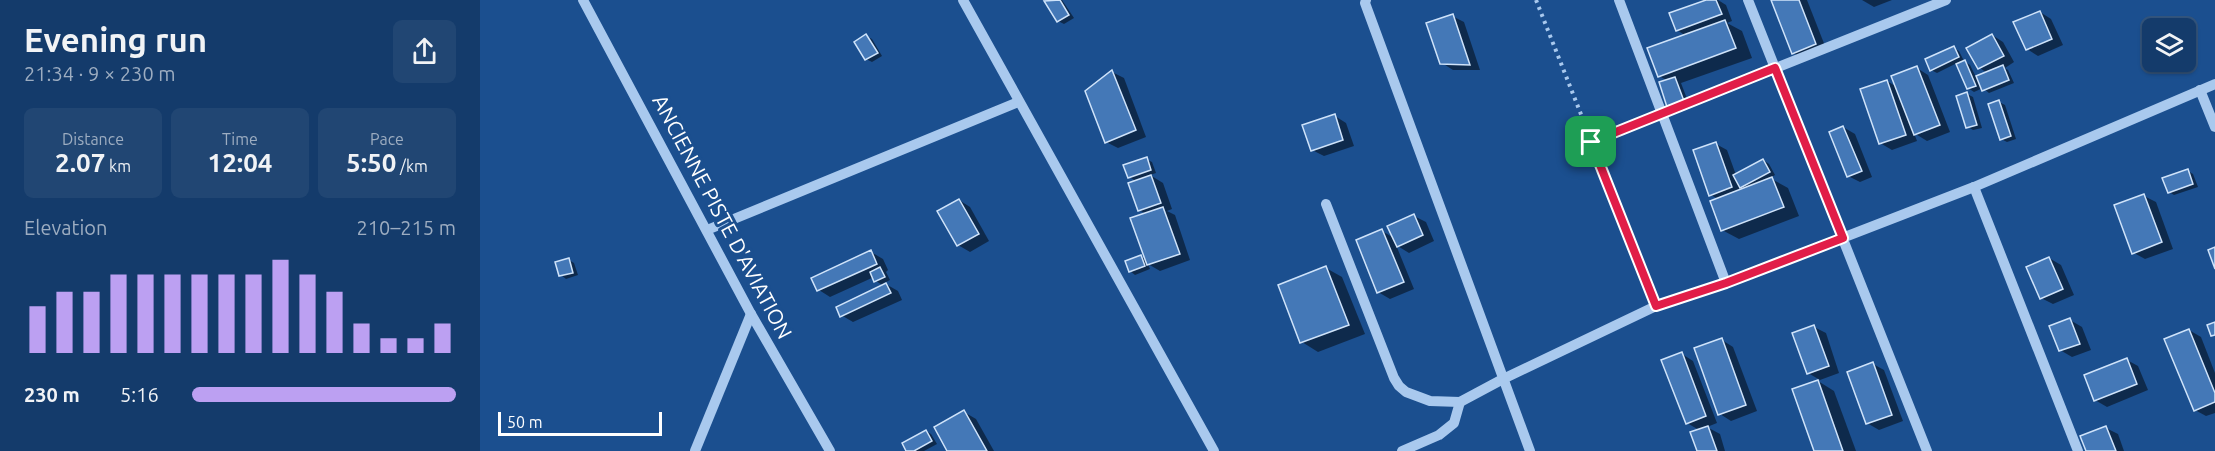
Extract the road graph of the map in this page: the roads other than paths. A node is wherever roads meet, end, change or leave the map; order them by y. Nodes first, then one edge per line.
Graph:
1 (583, 0) edge
2 (963, 0) edge
3 (1366, 0) edge
4 (1619, 0) edge
5 (1748, 0) edge
6 (1946, 0) edge
7 (1775, 68) junction
8 (2215, 84) edge
9 (2200, 90) junction
10 (1018, 102) junction
11 (1663, 113) junction
12 (2215, 128) edge
13 (1974, 187) junction
14 (1326, 204) dead end
15 (707, 230) junction
16 (1843, 238) junction
17 (1726, 283) junction
18 (751, 314) junction
19 (1503, 379) junction
20 (1460, 402) junction
21 (695, 451) edge
22 (830, 451) edge
23 (1214, 451) edge
24 (1402, 451) edge
25 (1530, 451) edge
26 (1927, 451) edge
27 (2078, 451) edge

1 - 15 street, ANCIENNE PISTE D'AVIATION
2 - 10 street
3 - 19 street
4 - 11 street
5 - 7 street
6 - 7 street
7 - 11 street
7 - 16 street
8 - 9 street
9 - 12 street
9 - 13 street
10 - 15 street
10 - 23 street
11 - 17 street
13 - 16 street
13 - 27 street
14 - 20 street
15 - 18 street, ANCIENNE PISTE D'AVIATION
16 - 17 street
16 - 26 street
17 - 19 street
18 - 21 street
18 - 22 street, ANCIENNE PISTE D'AVIATION
19 - 20 street
19 - 25 street
20 - 24 street

